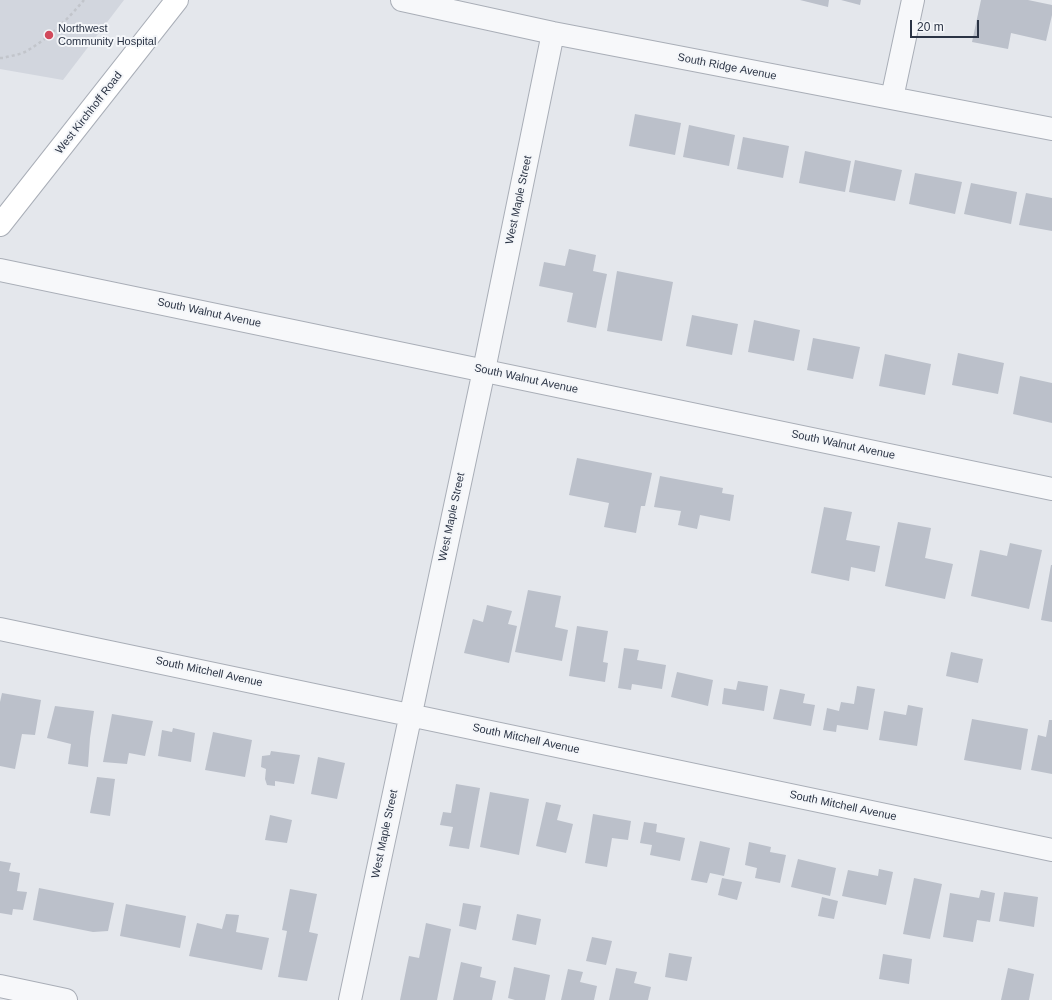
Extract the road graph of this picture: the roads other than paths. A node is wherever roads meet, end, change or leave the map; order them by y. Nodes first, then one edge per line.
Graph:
1 (177, 0) edge
2 (402, 0) edge
3 (913, 0) edge
4 (553, 33) junction
5 (892, 98) junction
6 (1052, 129) edge
7 (0, 226) edge
8 (0, 270) edge
9 (484, 370) junction
10 (1052, 489) edge
11 (0, 629) edge
12 (410, 714) junction
13 (1052, 850) edge
14 (0, 986) edge
15 (66, 1000) edge
16 (350, 1000) edge

1 - 7 main road, West Kirchhoff Road
2 - 4 street, South Ridge Avenue
3 - 5 street
4 - 5 street, South Ridge Avenue
4 - 9 street, West Maple Street
5 - 6 street, South Ridge Avenue
8 - 9 street, South Walnut Avenue
9 - 10 street, South Walnut Avenue
9 - 12 street, West Maple Street
11 - 12 street, South Mitchell Avenue
12 - 13 street, South Mitchell Avenue
12 - 16 street, West Maple Street
14 - 15 street

